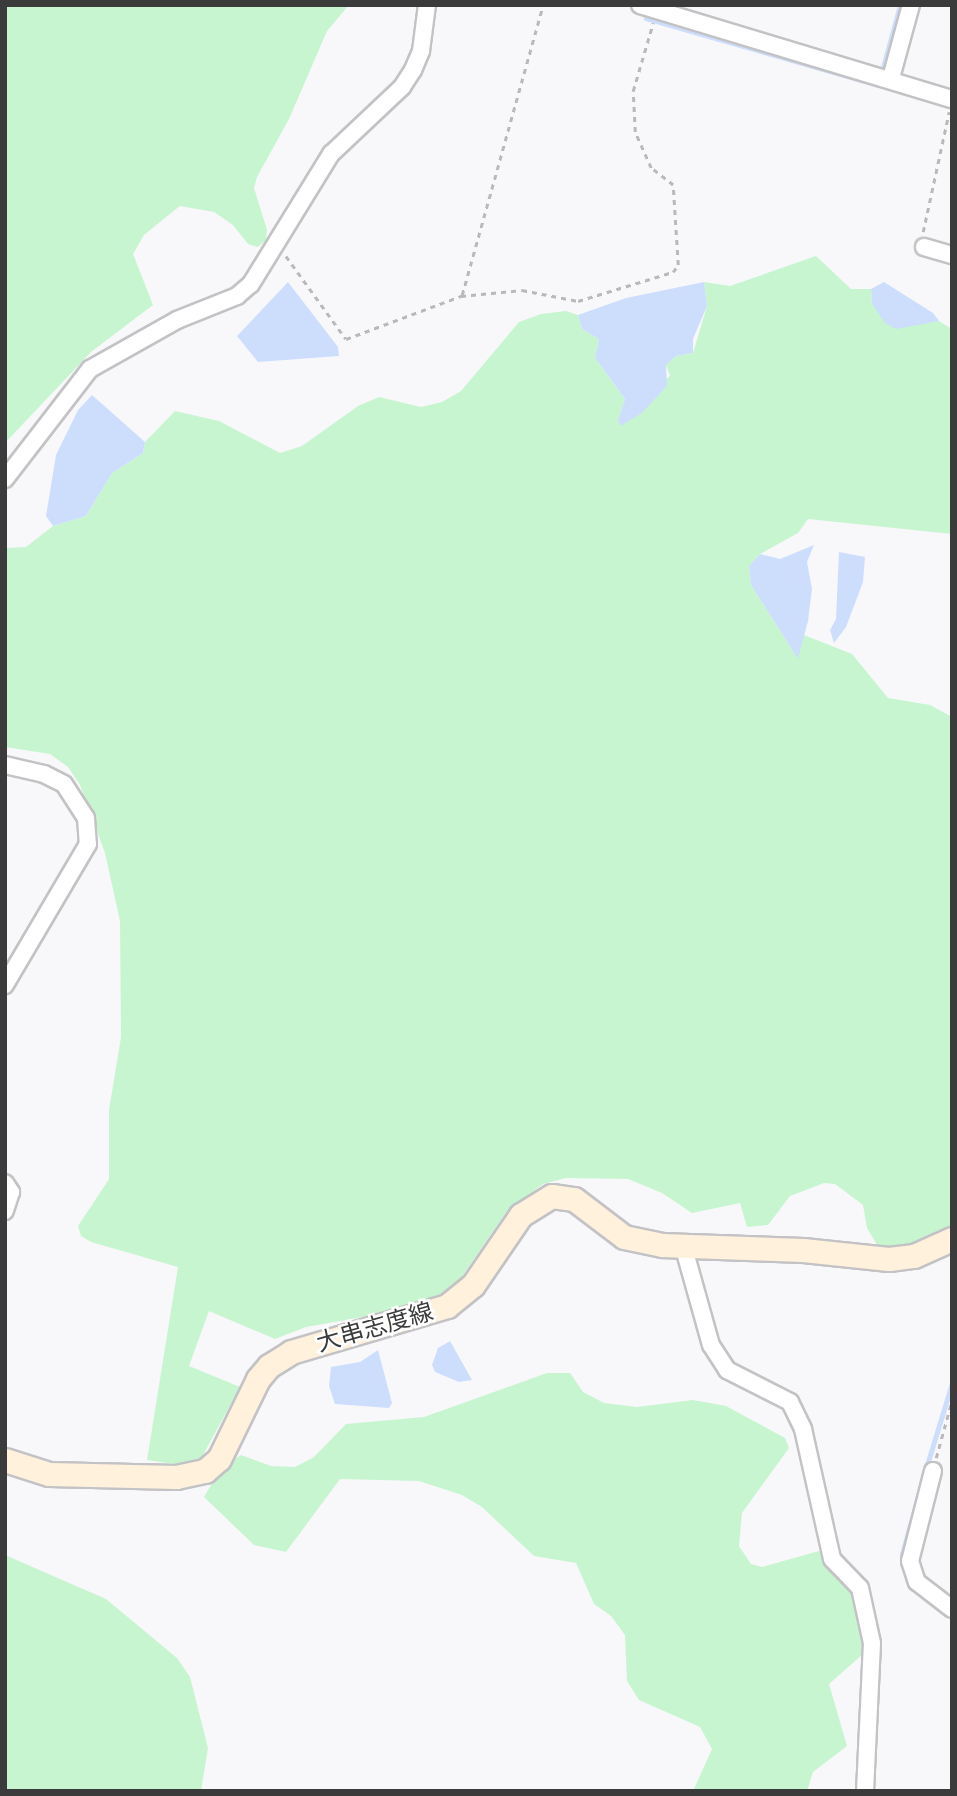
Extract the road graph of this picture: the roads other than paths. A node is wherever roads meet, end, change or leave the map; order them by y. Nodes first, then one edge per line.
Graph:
1 (427, 5) edge
2 (640, 5) edge
3 (911, 5) edge
4 (891, 78) junction
5 (952, 100) edge
6 (924, 247) road end
7 (952, 255) edge
8 (5, 480) edge
9 (5, 765) edge
10 (5, 985) edge
11 (5, 1183) edge
12 (5, 1211) edge
13 (952, 1239) edge
14 (684, 1245) junction
15 (5, 1460) edge
16 (933, 1471) road end
17 (952, 1609) edge
18 (865, 1791) edge

1 - 8 street
2 - 4 street
3 - 4 street
4 - 5 street
6 - 7 street
9 - 10 street
11 - 12 street
13 - 14 main road, 大串志度線
14 - 15 main road, 大串志度線
14 - 18 street
16 - 17 street

